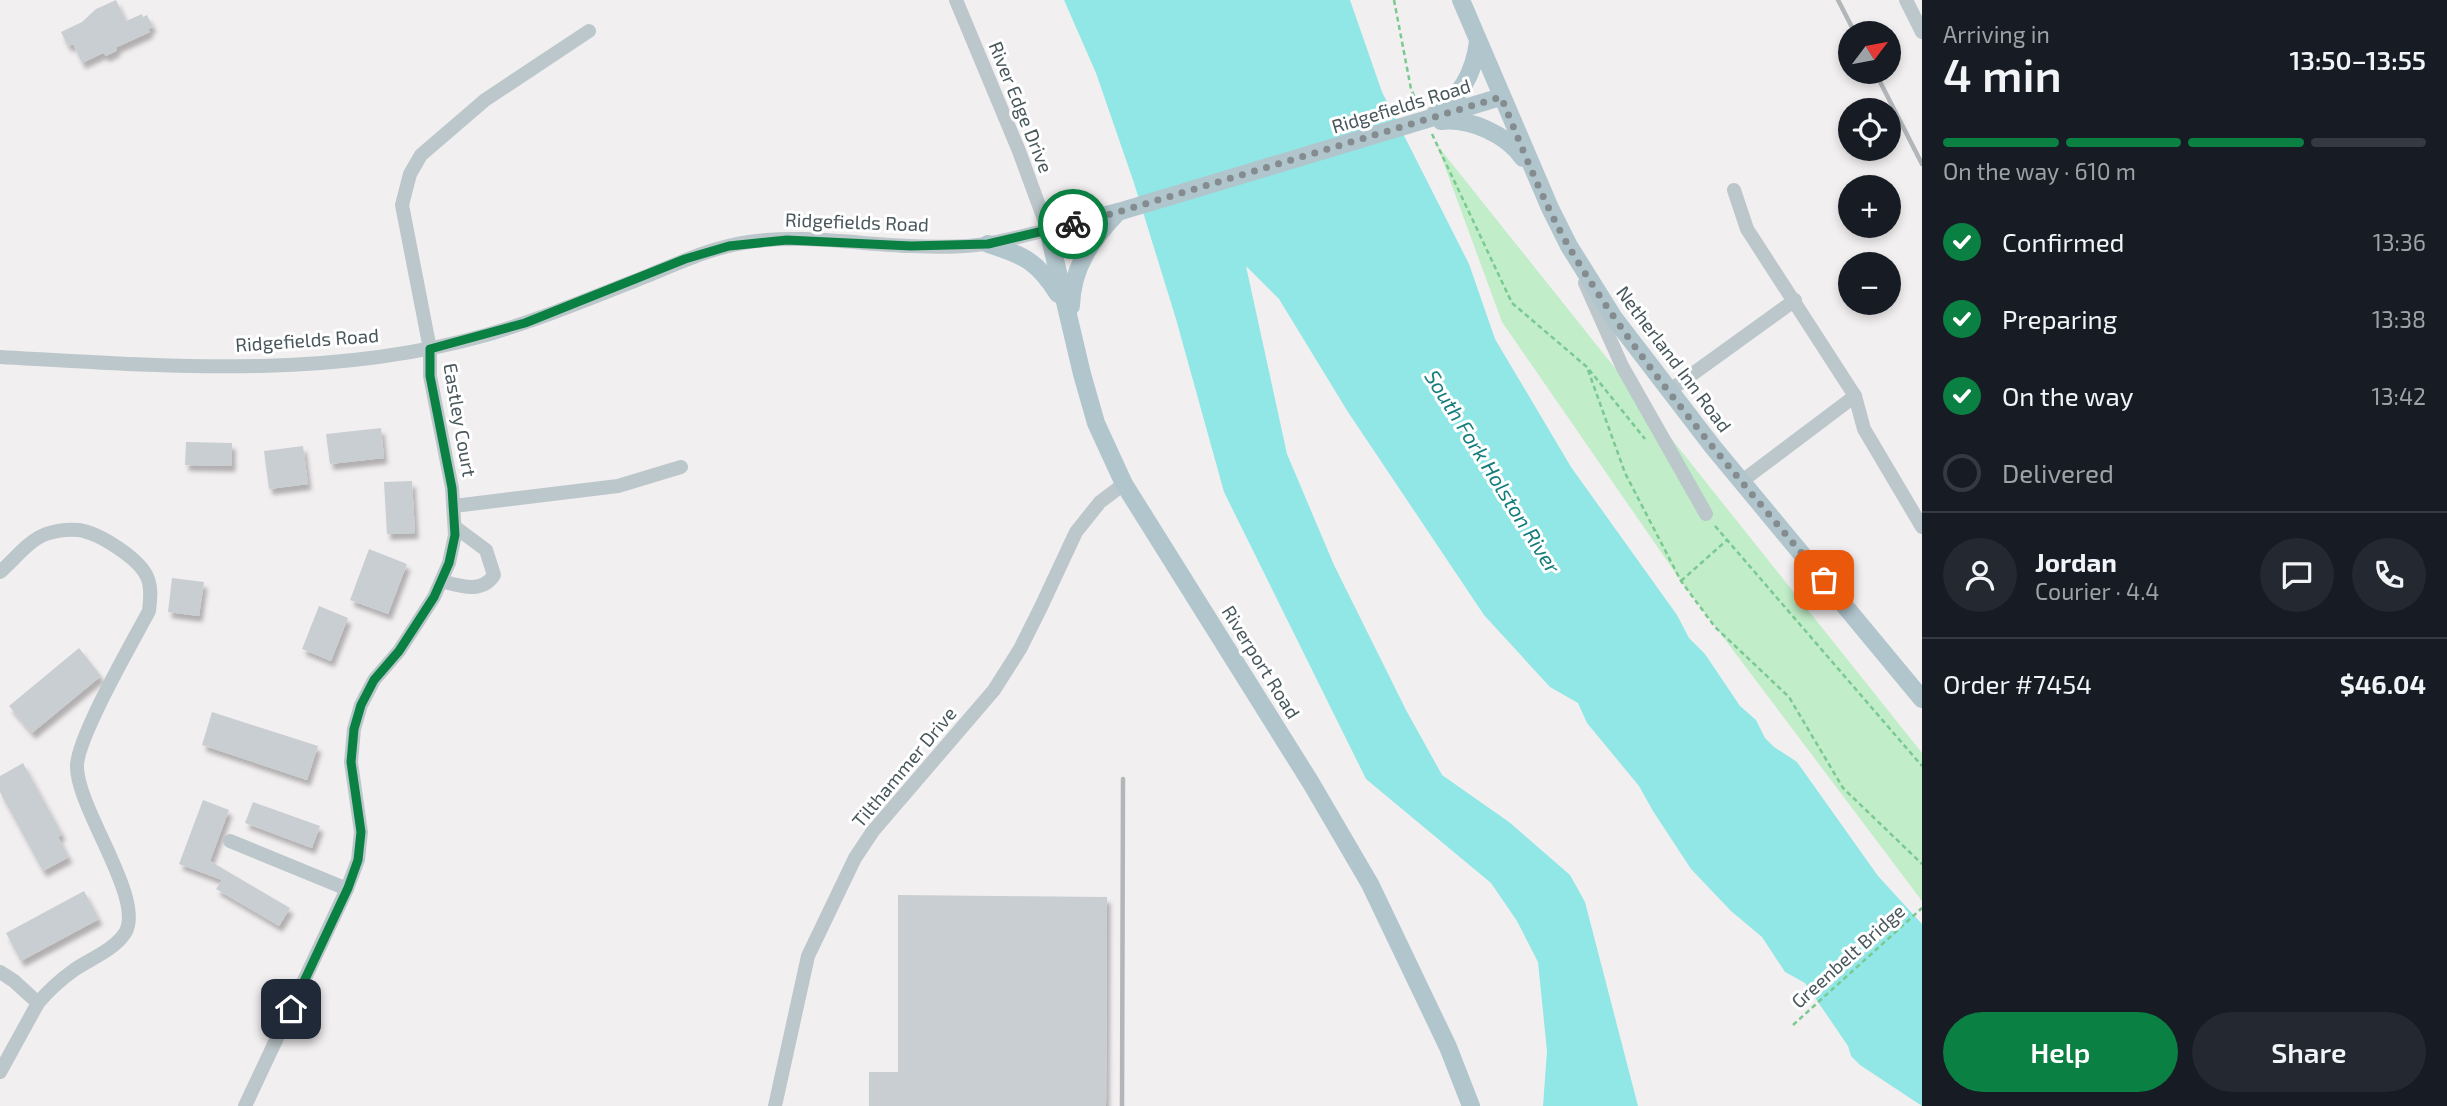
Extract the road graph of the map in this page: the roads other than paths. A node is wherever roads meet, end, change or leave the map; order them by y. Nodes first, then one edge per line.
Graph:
1 (956, 0) edge
2 (1461, 0) edge
3 (1906, 0) edge
4 (589, 31) dead end
5 (1922, 32) edge
6 (1479, 41) junction
7 (1501, 97) junction
8 (1444, 115) junction
9 (1532, 170) junction
10 (1734, 190) dead end
11 (1118, 212) junction
12 (1048, 230) junction
13 (988, 244) junction
14 (1569, 246) junction
15 (1794, 300) junction
16 (1070, 323) junction
17 (430, 349) junction
18 (0, 357) edge
19 (1669, 391) junction
20 (1855, 396) junction
21 (681, 467) dead end
22 (1742, 481) junction
23 (1124, 484) junction
24 (454, 506) junction
25 (1706, 514) dead end
26 (455, 527) junction
27 (1922, 527) edge
28 (0, 572) edge
29 (441, 581) junction
30 (1922, 699) edge
31 (230, 841) dead end
32 (348, 888) junction
33 (0, 972) edge
34 (38, 1003) junction
35 (0, 1072) edge
36 (245, 1106) edge
37 (775, 1106) edge
38 (785, 1106) edge
39 (1471, 1106) edge

1 - 12 street, River Edge Drive
2 - 6 main road, Netherland Inn Road
3 - 5 street
4 - 17 street, Eastley Court
6 - 7 main road, Netherland Inn Road
6 - 8 main road
7 - 8 main road, Ridgefields Road
7 - 9 main road, Netherland Inn Road
8 - 9 main road
8 - 11 main road, Ridgefields Road
9 - 14 main road, Netherland Inn Road
10 - 15 street
11 - 12 main road, Ridgefields Road
11 - 16 main road
12 - 13 street, Ridgefields Road
12 - 16 main road, Riverport Road
13 - 16 main road
13 - 17 street, Ridgefields Road
14 - 19 main road, Netherland Inn Road
14 - 25 street
15 - 19 street
15 - 20 street
16 - 23 main road, Riverport Road
17 - 18 street, Ridgefields Road
17 - 24 street, Eastley Court
19 - 22 main road, Netherland Inn Road
20 - 22 street
20 - 27 street
21 - 24 street
22 - 30 main road, Netherland Inn Road
23 - 37 street, Tilthammer Drive
23 - 39 main road, Riverport Road
24 - 26 street, Eastley Court
26 - 29 street, Eastley Court
26 - 29 street
28 - 34 street
29 - 32 street, Eastley Court
31 - 32 street
32 - 36 street, Eastley Court
33 - 34 street
34 - 35 street
37 - 38 street

